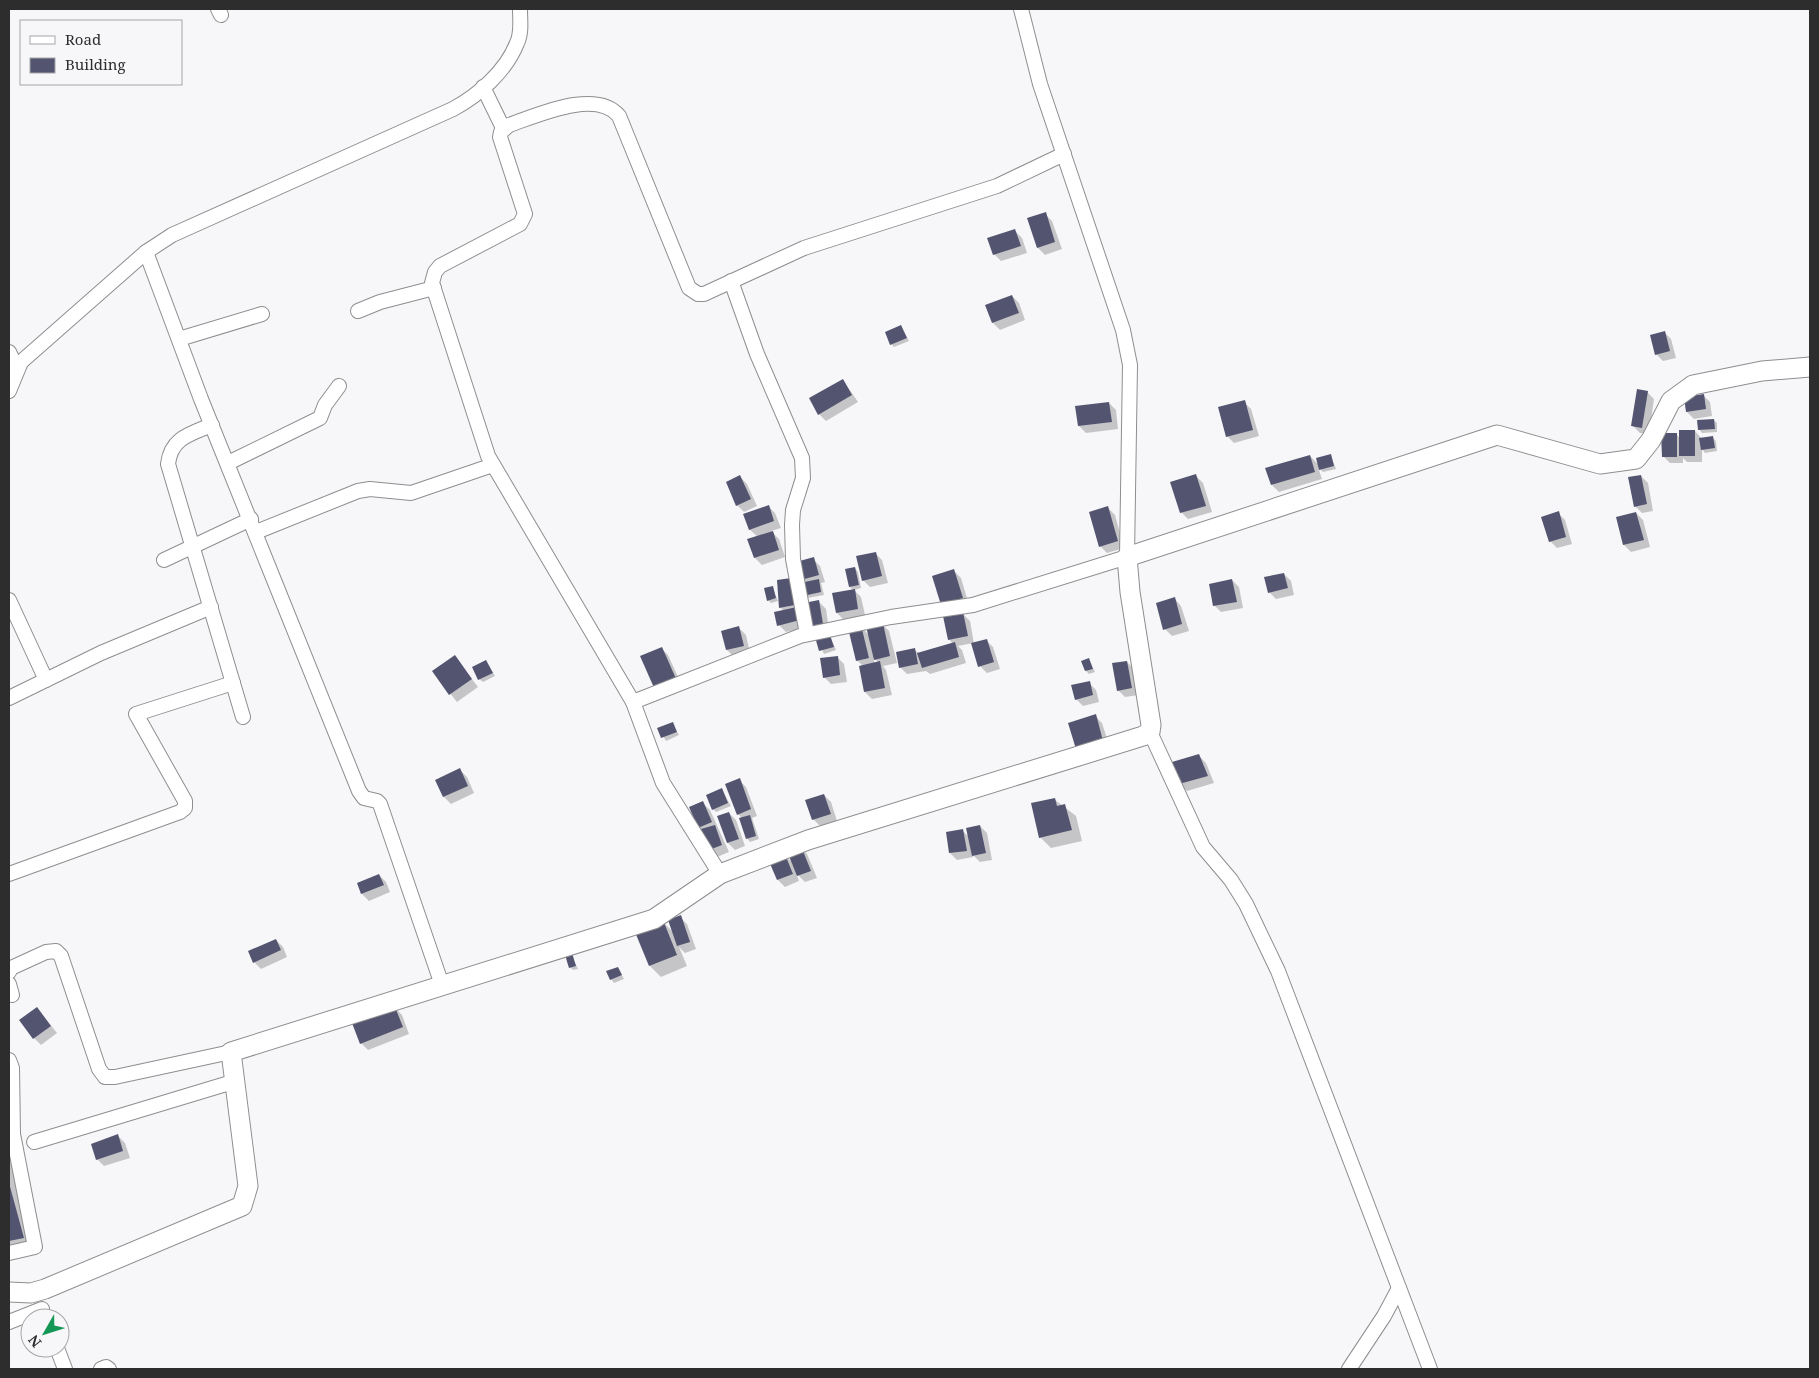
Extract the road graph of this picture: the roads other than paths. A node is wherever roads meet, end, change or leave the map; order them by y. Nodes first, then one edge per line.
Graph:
1 (520, 9) edge
2 (1021, 9) edge
3 (483, 87) junction
4 (503, 128) junction
5 (1064, 154) junction
6 (146, 252) junction
7 (731, 281) junction
8 (434, 288) junction
9 (358, 311) dead end
10 (262, 314) dead end
11 (178, 339) junction
12 (9, 352) edge
13 (1810, 367) edge
14 (17, 369) junction
15 (339, 386) dead end
16 (9, 391) edge
17 (212, 424) junction
18 (228, 463) junction
19 (493, 465) junction
20 (251, 519) junction
21 (256, 532) junction
22 (193, 546) junction
23 (1127, 558) junction
24 (164, 560) dead end
25 (9, 600) edge
26 (211, 607) junction
27 (807, 634) junction
28 (46, 680) junction
29 (233, 684) junction
30 (9, 698) edge
31 (634, 702) junction
32 (243, 717) dead end
33 (1150, 732) junction
34 (9, 874) edge
35 (720, 874) junction
36 (9, 972) edge
37 (442, 985) junction
38 (231, 1052) junction
39 (9, 1060) edge
40 (236, 1081) junction
41 (11, 1134) edge
42 (34, 1142) dead end
43 (9, 1252) edge
44 (1399, 1288) junction
45 (9, 1292) edge
46 (36, 1292) junction
47 (42, 1308) edge
48 (101, 1369) edge
49 (109, 1369) edge
50 (1349, 1369) edge
51 (1430, 1369) edge

1 - 3 street
2 - 5 street
3 - 4 street
3 - 6 street
4 - 7 street
4 - 8 street
5 - 7 street
5 - 23 street
6 - 11 street
6 - 14 street
7 - 27 street
8 - 9 street
8 - 19 street
10 - 11 street
11 - 17 street
12 - 14 street
13 - 23 street
14 - 16 street
15 - 18 street
17 - 18 street
17 - 22 street
18 - 20 street
19 - 21 street
19 - 31 street
20 - 21 street
20 - 22 street
21 - 37 street
22 - 24 street
22 - 26 street
23 - 27 street
23 - 33 street
25 - 28 street
26 - 28 street
26 - 29 street
27 - 31 street
28 - 30 street
29 - 32 street
29 - 34 street
31 - 35 street
33 - 35 street
33 - 44 street
35 - 37 street
36 - 38 street
37 - 38 street
38 - 40 street
39 - 41 street
40 - 42 street
40 - 46 street
41 - 43 street
44 - 50 street
44 - 51 street
45 - 46 street
46 - 47 street
48 - 49 street

